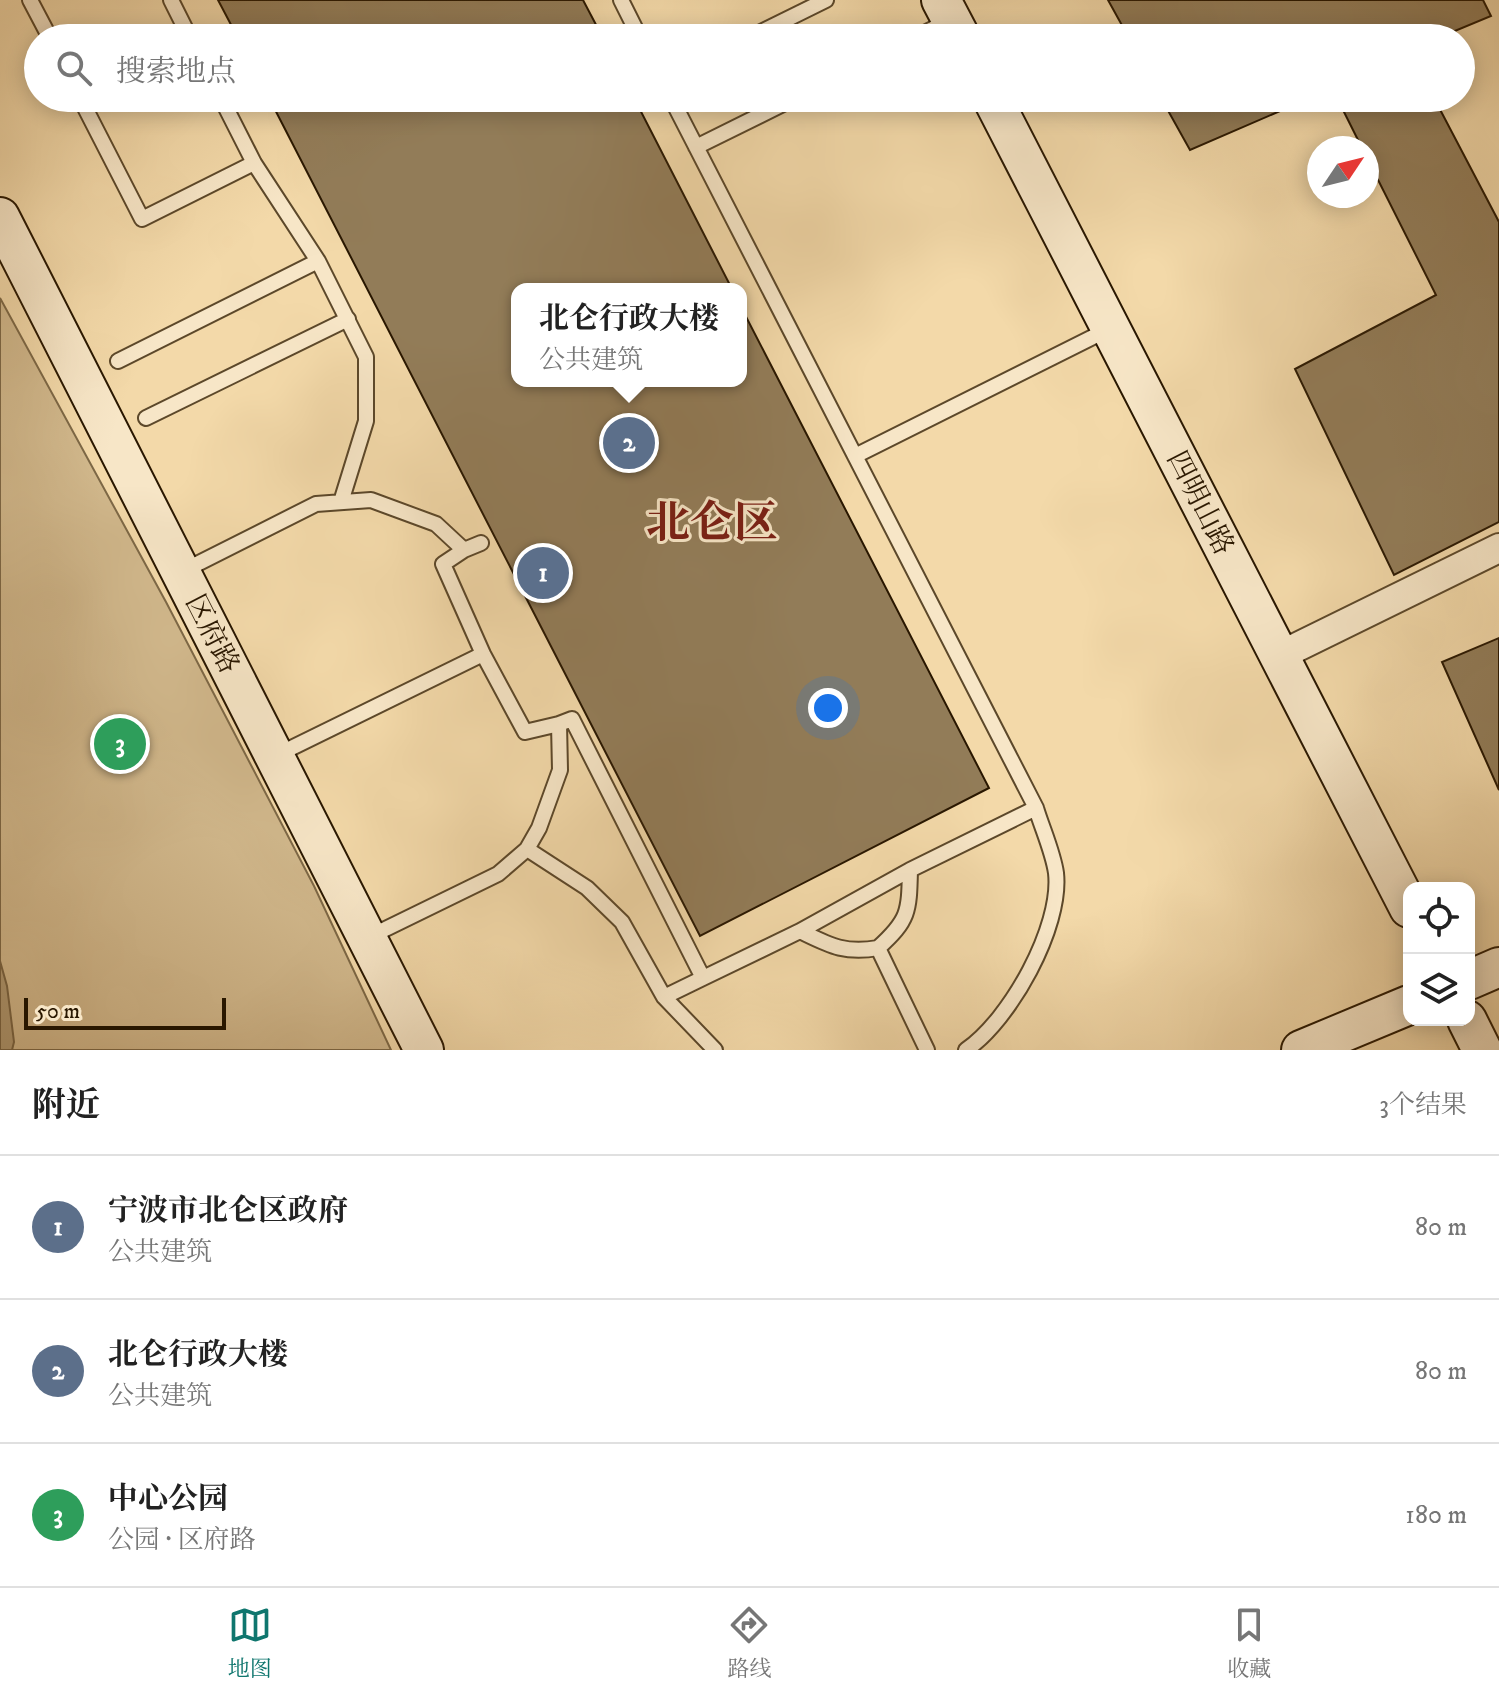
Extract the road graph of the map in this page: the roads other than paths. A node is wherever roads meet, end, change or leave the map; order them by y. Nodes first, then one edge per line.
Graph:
1 (30, 0) edge
2 (171, 0) edge
3 (621, 0) edge
4 (826, 0) edge
5 (43, 24) edge
6 (183, 24) edge
7 (633, 24) edge
8 (777, 24) edge
9 (87, 112) edge
10 (228, 112) edge
11 (678, 112) edge
12 (767, 112) edge
13 (999, 112) edge
14 (696, 147) junction
15 (254, 163) junction
16 (0, 217) edge
17 (318, 261) junction
18 (348, 319) junction
19 (1111, 329) junction
20 (118, 361) dead end
21 (146, 418) dead end
22 (855, 456) junction
23 (341, 502) junction
24 (481, 543) dead end
25 (1499, 548) edge
26 (464, 550) junction
27 (180, 572) junction
28 (483, 654) junction
29 (1279, 656) junction
30 (559, 724) junction
31 (275, 757) junction
32 (1036, 808) junction
33 (527, 849) junction
34 (910, 870) junction
35 (1403, 896) edge
36 (800, 931) junction
37 (367, 938) junction
38 (878, 948) junction
39 (1499, 967) edge
40 (1475, 977) edge
41 (703, 978) junction
42 (664, 997) junction
43 (1403, 1008) edge
44 (1471, 1026) edge
45 (1499, 1045) edge
46 (424, 1050) edge
47 (715, 1050) edge
48 (927, 1050) edge
49 (966, 1050) edge
50 (1301, 1050) edge
51 (1485, 1050) edge

1 - 5 lane
2 - 6 lane
3 - 7 lane
4 - 8 lane
9 - 15 lane
10 - 15 lane
11 - 14 lane
12 - 14 lane
13 - 19 street, 四明山路
14 - 22 lane
15 - 17 lane
16 - 27 street, 区府路
17 - 18 lane
17 - 20 lane
18 - 21 lane
18 - 23 lane
19 - 22 lane
19 - 29 street, 四明山路
22 - 32 lane
23 - 26 lane
23 - 27 lane
24 - 26 lane
25 - 29 street
26 - 28 lane
27 - 31 street, 区府路
28 - 30 lane
28 - 31 lane
29 - 35 street, 四明山路
30 - 33 lane
30 - 41 lane
31 - 37 street, 区府路
32 - 34 lane
32 - 49 lane
33 - 37 lane
33 - 42 lane
34 - 36 lane
34 - 38 lane
36 - 38 lane
36 - 41 lane
37 - 46 street, 区府路
38 - 48 lane
39 - 40 street
41 - 42 lane
42 - 47 lane
43 - 50 street
44 - 51 street
45 - 51 street

